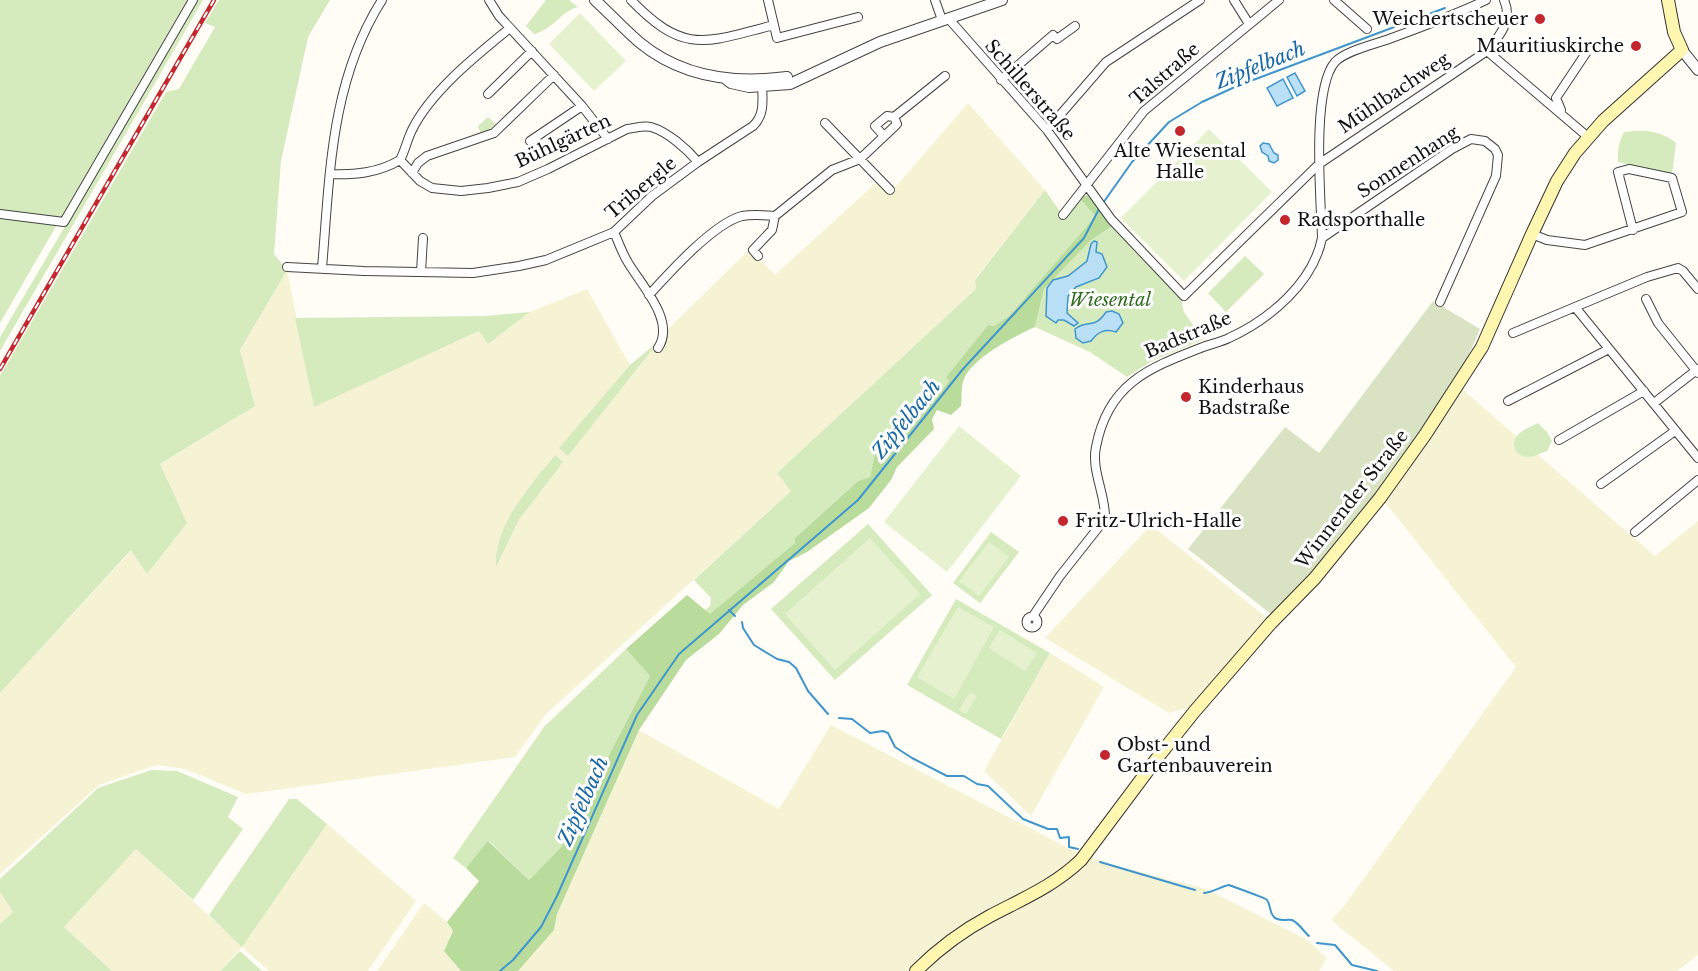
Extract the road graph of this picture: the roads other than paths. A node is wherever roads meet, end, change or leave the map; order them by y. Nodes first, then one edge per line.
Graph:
1 (193, 0) edge
2 (382, 0) edge
3 (489, 0) edge
4 (595, 0) edge
5 (632, 0) edge
6 (768, 0) edge
7 (935, 0) edge
8 (1002, 0) edge
9 (1200, 0) edge
10 (1234, 0) edge
11 (1280, 0) edge
12 (1334, 0) edge
13 (1486, 0) edge
14 (1504, 0) edge
15 (1668, 0) edge
16 (858, 17) dead end
17 (945, 19) junction
18 (1249, 24) junction
19 (774, 25) junction
20 (1075, 26) dead end
21 (510, 28) junction
22 (1367, 29) dead end
23 (1682, 50) junction
24 (532, 51) junction
25 (1487, 51) junction
26 (1586, 53) dead end
27 (1698, 70) edge
28 (554, 75) junction
29 (945, 76) dead end
30 (1001, 80) junction
31 (762, 83) junction
32 (488, 94) dead end
33 (582, 106) junction
34 (894, 117) junction
35 (1566, 118) junction
36 (825, 123) dead end
37 (1047, 130) junction
38 (884, 136) junction
39 (1588, 137) junction
40 (608, 139) junction
41 (530, 141) dead end
42 (860, 159) junction
43 (400, 160) junction
44 (698, 162) junction
45 (1319, 164) junction
46 (412, 173) junction
47 (330, 174) junction
48 (1086, 184) junction
49 (890, 190) dead end
50 (0, 214) edge
51 (1063, 215) dead end
52 (775, 216) junction
53 (1322, 217) junction
54 (1111, 219) joint
55 (1349, 221) junction
56 (1633, 230) junction
57 (614, 232) junction
58 (1532, 234) junction
59 (423, 238) dead end
60 (1322, 238) junction
61 (758, 256) dead end
62 (287, 267) dead end
63 (322, 268) junction
64 (421, 272) junction
65 (1698, 289) edge
66 (650, 295) junction
67 (1646, 299) dead end
68 (1440, 302) dead end
69 (1575, 307) junction
70 (1513, 333) dead end
71 (658, 348) dead end
72 (1609, 349) junction
73 (1697, 371) edge
74 (1644, 391) junction
75 (1508, 401) dead end
76 (1654, 403) junction
77 (1675, 432) junction
78 (1559, 440) dead end
79 (1698, 458) edge
80 (1698, 480) edge
81 (1601, 484) dead end
82 (1635, 532) dead end
83 (1033, 616) dead end
84 (916, 971) edge

1 - 50 street
2 - 47 street
3 - 21 street
4 - 31 street
5 - 19 street
6 - 19 street
7 - 17 street, Schillerstraße
8 - 17 street
9 - 37 street
10 - 18 street
11 - 18 street, Talstraße
12 - 22 street
13 - 45 street, Badstraße
14 - 25 street
15 - 23 main road
16 - 19 street
17 - 30 street, Schillerstraße
17 - 31 street
18 - 48 street, Talstraße
20 - 30 street
21 - 24 street
21 - 43 street
23 - 27 street
23 - 39 main road, Winnender Straße
24 - 28 street
24 - 32 street
25 - 35 street
25 - 45 street, Mühlbachweg
26 - 35 street
28 - 33 street
28 - 46 street
29 - 34 street
30 - 37 street, Schillerstraße
31 - 44 street, Tribergle
33 - 40 street
33 - 41 street
34 - 38 street
34 - 38 street
35 - 39 street
36 - 42 street
37 - 48 street, Schillerstraße
38 - 42 street
39 - 58 main road, Winnender Straße
40 - 44 street, Bühlgärten
40 - 46 street, Bühlgärten
42 - 49 street
42 - 52 street
43 - 46 street, Bühlgärten
43 - 47 street
44 - 57 street, Tribergle
45 - 53 street, Badstraße
45 - 54 street, Mühlbachweg
47 - 63 street
48 - 51 street, Talstraße
48 - 54 street, Schillerstraße
52 - 61 street
52 - 66 street
53 - 55 street
53 - 60 street, Badstraße
55 - 60 street, Sonnenhang
55 - 68 street, Sonnenhang
56 - 56 street
56 - 58 street
57 - 64 street, Tribergle
57 - 66 street
58 - 84 main road, Winnender Straße
59 - 64 street
60 - 83 street, Badstraße
62 - 63 street, Tribergle
63 - 64 street, Tribergle
65 - 69 street
66 - 71 street
67 - 73 street
69 - 70 street
69 - 72 street
72 - 74 street
72 - 75 street
73 - 76 street
74 - 76 street
74 - 78 street
76 - 77 street
77 - 79 street
77 - 81 street
80 - 82 street

